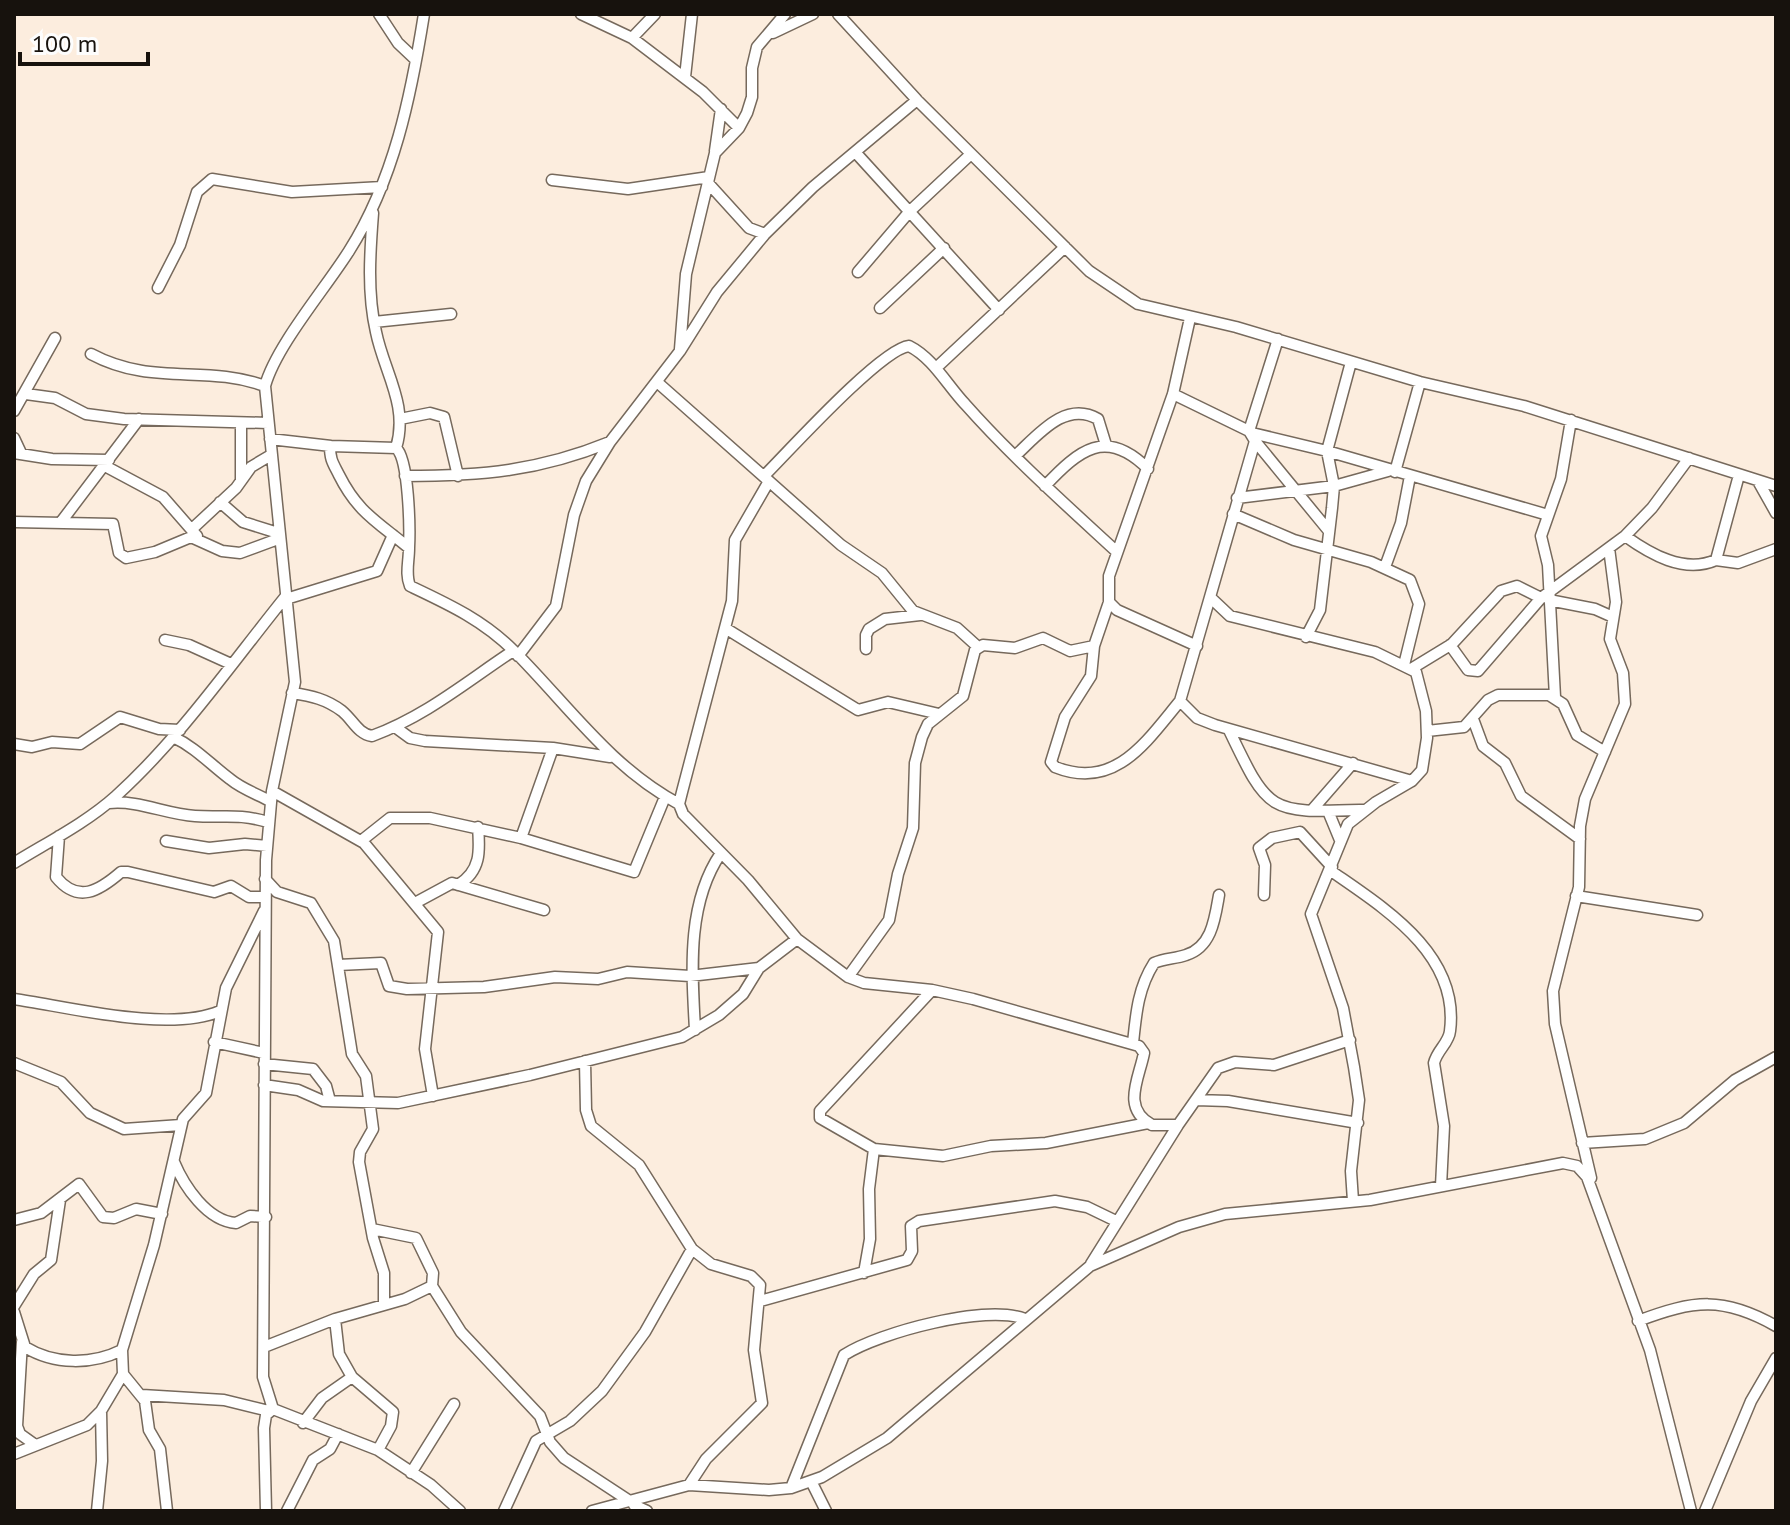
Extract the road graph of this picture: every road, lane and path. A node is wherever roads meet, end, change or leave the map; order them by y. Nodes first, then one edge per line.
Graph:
1 (379, 14) edge
2 (424, 14) edge
3 (581, 14) edge
4 (655, 14) edge
5 (692, 14) edge
6 (785, 14) edge
7 (813, 14) edge
8 (838, 14) edge
9 (768, 36) junction
10 (632, 38) junction
11 (416, 60) junction
12 (685, 77) junction
13 (917, 100) junction
14 (721, 109) junction
15 (739, 128) junction
16 (715, 153) junction
17 (856, 153) junction
18 (971, 154) junction
19 (552, 180) dead end
20 (709, 181) junction
21 (382, 187) junction
22 (374, 207) junction
23 (910, 211) junction
24 (749, 228) junction
25 (765, 234) junction
26 (1065, 247) junction
27 (944, 248) junction
28 (751, 249) junction
29 (858, 272) dead end
30 (158, 288) dead end
31 (880, 308) dead end
32 (999, 310) junction
33 (451, 314) dead end
34 (1190, 318) junction
35 (374, 322) junction
36 (55, 338) dead end
37 (1278, 339) junction
38 (680, 351) junction
39 (91, 354) dead end
40 (1351, 362) junction
41 (936, 368) junction
42 (657, 382) junction
43 (1420, 382) junction
44 (265, 386) junction
45 (26, 394) junction
46 (1173, 394) junction
47 (14, 411) edge
48 (139, 419) junction
49 (400, 419) junction
50 (1571, 420) junction
51 (241, 423) junction
52 (268, 423) junction
53 (1252, 435) junction
54 (14, 438) edge
55 (270, 439) junction
56 (610, 442) junction
57 (1106, 445) junction
58 (330, 446) junction
59 (396, 448) junction
60 (1327, 451) junction
61 (17, 453) edge
62 (271, 455) junction
63 (1015, 456) junction
64 (1689, 458) junction
65 (107, 463) junction
66 (1148, 469) junction
67 (1392, 471) junction
68 (1739, 475) junction
69 (405, 476) junction
70 (458, 476) junction
71 (1410, 476) junction
72 (766, 478) junction
73 (1758, 481) junction
74 (241, 482) junction
75 (1045, 486) junction
76 (1334, 486) junction
77 (1776, 486) edge
78 (1292, 490) junction
79 (1237, 498) junction
80 (220, 502) junction
81 (1526, 508) junction
82 (1776, 513) edge
83 (1233, 514) junction
84 (1548, 515) junction
85 (14, 522) edge
86 (61, 522) junction
87 (1328, 530) junction
88 (194, 533) junction
89 (393, 535) junction
90 (278, 536) junction
91 (1541, 536) junction
92 (1625, 536) junction
93 (409, 548) junction
94 (1609, 548) junction
95 (1326, 549) junction
96 (1776, 549) edge
97 (1117, 552) junction
98 (1716, 560) junction
99 (1385, 567) junction
100 (1547, 596) junction
101 (286, 597) junction
102 (1212, 599) junction
103 (1109, 602) junction
104 (920, 615) junction
105 (1613, 617) junction
106 (725, 628) junction
107 (1306, 637) junction
108 (165, 640) dead end
109 (1450, 645) junction
110 (1094, 646) junction
111 (1197, 646) junction
112 (978, 647) junction
113 (866, 649) dead end
114 (516, 653) junction
115 (231, 664) junction
116 (1407, 667) junction
117 (292, 693) junction
118 (1555, 697) junction
119 (1180, 701) junction
120 (939, 714) junction
121 (1473, 719) junction
122 (395, 727) junction
123 (1229, 730) junction
124 (1427, 731) junction
125 (176, 733) junction
126 (14, 744) edge
127 (553, 748) junction
128 (1605, 752) junction
129 (610, 757) junction
130 (1353, 763) junction
131 (1412, 781) junction
132 (271, 796) junction
133 (665, 797) junction
134 (106, 803) junction
135 (679, 804) junction
136 (1310, 810) junction
137 (1364, 810) junction
138 (1328, 811) junction
139 (268, 822) junction
140 (478, 827) junction
141 (1291, 832) junction
142 (59, 836) junction
143 (521, 838) junction
144 (1580, 839) junction
145 (1340, 840) junction
146 (166, 841) dead end
147 (361, 841) junction
148 (267, 846) junction
149 (721, 853) junction
150 (14, 863) edge
151 (1332, 869) junction
152 (265, 879) junction
153 (458, 885) junction
154 (1219, 895) dead end
155 (1264, 895) dead end
156 (1576, 896) junction
157 (265, 897) junction
158 (415, 903) junction
159 (265, 910) junction
160 (544, 910) dead end
161 (1697, 915) dead end
162 (797, 939) junction
163 (338, 965) junction
164 (759, 968) junction
165 (690, 976) junction
166 (848, 977) junction
167 (433, 988) junction
168 (932, 990) junction
169 (14, 999) edge
170 (220, 1011) junction
171 (694, 1011) junction
172 (710, 1021) junction
173 (695, 1030) junction
174 (1350, 1040) junction
175 (214, 1042) junction
176 (1133, 1043) junction
177 (1776, 1057) edge
178 (264, 1058) junction
179 (585, 1061) junction
180 (14, 1063) edge
181 (264, 1085) junction
182 (433, 1096) junction
183 (1196, 1100) junction
184 (330, 1101) junction
185 (367, 1104) junction
186 (1148, 1123) junction
187 (1358, 1123) junction
188 (181, 1125) junction
189 (1178, 1125) junction
190 (1582, 1143) junction
191 (874, 1149) junction
192 (173, 1160) junction
193 (1441, 1186) junction
194 (1593, 1195) junction
195 (60, 1200) junction
196 (1353, 1201) junction
197 (162, 1214) junction
198 (266, 1217) junction
199 (14, 1220) edge
200 (1116, 1221) junction
201 (372, 1229) junction
202 (692, 1249) junction
203 (1090, 1266) junction
204 (864, 1273) junction
205 (432, 1286) junction
206 (760, 1301) junction
207 (384, 1305) junction
208 (14, 1309) edge
209 (335, 1319) junction
210 (1025, 1319) junction
211 (1638, 1321) junction
212 (1776, 1326) edge
213 (22, 1340) junction
214 (264, 1347) junction
215 (122, 1350) junction
216 (1776, 1358) edge
217 (123, 1374) junction
218 (352, 1377) junction
219 (142, 1395) junction
220 (454, 1404) dead end
221 (271, 1410) junction
222 (101, 1411) junction
223 (303, 1423) junction
224 (545, 1433) junction
225 (338, 1434) junction
226 (34, 1444) junction
227 (378, 1450) junction
228 (14, 1454) edge
229 (411, 1473) junction
230 (811, 1481) junction
231 (689, 1485) junction
232 (791, 1488) junction
233 (633, 1503) edge
234 (97, 1511) edge
235 (167, 1511) edge
236 (266, 1511) edge
237 (287, 1511) edge
238 (460, 1511) edge
239 (504, 1511) edge
240 (592, 1511) edge
241 (647, 1511) edge
242 (826, 1511) edge
243 (1691, 1511) edge
244 (1705, 1511) edge

1 - 11 street
2 - 11 street
3 - 10 street
4 - 10 street
5 - 12 street
6 - 9 street
7 - 9 street
8 - 13 street
9 - 15 street
10 - 12 street
11 - 21 street
12 - 14 street
13 - 17 street
13 - 18 street
14 - 15 street
14 - 16 street
15 - 16 street
16 - 20 street
17 - 23 street
17 - 25 street
18 - 23 street
18 - 26 street
19 - 20 street
20 - 24 street
20 - 38 street
21 - 22 street
21 - 30 street
22 - 35 street
22 - 44 street
23 - 27 street
23 - 29 street
24 - 25 street
24 - 28 street
25 - 28 street
26 - 32 street
26 - 34 street
27 - 31 street
27 - 32 street
28 - 38 street
32 - 41 street
33 - 35 street
34 - 37 street
34 - 46 street
35 - 49 street
36 - 45 street
37 - 40 street
37 - 53 street
38 - 42 street
39 - 44 street
40 - 43 street
40 - 60 street
41 - 63 street
41 - 72 street
42 - 56 street
42 - 72 street
43 - 50 street
43 - 67 street
44 - 52 street
45 - 47 street
45 - 48 street
46 - 53 street
46 - 66 street
48 - 51 street
48 - 65 street
49 - 59 street
49 - 70 street
50 - 64 street
50 - 84 street
51 - 52 street
51 - 74 street
52 - 55 street
53 - 60 street
53 - 78 street
53 - 79 street
54 - 61 street
55 - 58 street
55 - 62 street
56 - 70 street
56 - 114 street
57 - 63 street
57 - 66 street
57 - 75 street
58 - 59 street
58 - 89 street
59 - 69 street
60 - 67 street
60 - 76 street
61 - 65 street
62 - 74 street
62 - 90 street
63 - 75 street
64 - 68 street
64 - 92 street
65 - 86 street
65 - 88 street
66 - 97 street
67 - 71 street
67 - 76 street
68 - 73 street
68 - 98 street
69 - 70 street
69 - 93 street
71 - 81 street
71 - 99 street
72 - 104 street
72 - 106 street
73 - 77 street
73 - 82 street
74 - 80 street
75 - 97 street
76 - 78 street
76 - 87 street
78 - 79 street
78 - 87 street
79 - 83 street
80 - 88 street
80 - 90 street
81 - 84 street
81 - 91 street
83 - 95 street
83 - 102 street
84 - 91 street
85 - 86 street
86 - 88 street
87 - 95 street
88 - 90 street
89 - 93 street
89 - 101 street
90 - 101 street
91 - 100 street
92 - 94 street
92 - 98 street
93 - 114 street
94 - 100 street
94 - 105 street
95 - 99 street
95 - 107 street
96 - 98 street
97 - 103 street
99 - 116 street
100 - 105 street
100 - 109 street
100 - 109 street
100 - 118 street
101 - 115 street
101 - 117 street
102 - 107 street
102 - 111 street
103 - 110 street
103 - 111 street
104 - 112 street
104 - 113 street
105 - 128 street
106 - 120 street
106 - 135 street
107 - 116 street
108 - 115 street
109 - 116 street
110 - 112 street
110 - 119 street
111 - 119 street
112 - 120 street
114 - 122 street
114 - 129 street
115 - 125 street
116 - 124 street
117 - 122 street
117 - 132 street
118 - 121 street
118 - 128 street
119 - 123 street
120 - 166 street
121 - 124 street
121 - 144 street
122 - 127 street
123 - 130 street
123 - 136 street
124 - 131 street
125 - 126 street
125 - 132 street
125 - 134 street
127 - 129 street
127 - 143 street
128 - 144 street
129 - 133 street
130 - 131 street
130 - 136 street
131 - 137 street
132 - 139 street
132 - 147 street
133 - 135 street
133 - 143 street
134 - 139 street
134 - 142 street
135 - 149 street
136 - 138 street
136 - 141 street
137 - 138 street
137 - 145 street
138 - 145 street
139 - 148 street
140 - 143 street
140 - 147 street
140 - 153 street
141 - 151 street
141 - 155 street
142 - 150 street
142 - 157 street
144 - 156 street
145 - 151 street
146 - 148 street
147 - 158 street
148 - 152 street
149 - 162 street
149 - 165 street
151 - 174 street
151 - 193 street
152 - 157 street
152 - 163 street
153 - 158 street
153 - 160 street
154 - 176 street
156 - 161 street
156 - 190 street
157 - 159 street
158 - 167 street
159 - 170 street
159 - 178 street
162 - 164 street
162 - 166 street
163 - 167 street
163 - 185 street
164 - 165 street
164 - 172 street
165 - 167 street
165 - 171 street
166 - 168 street
167 - 182 street
168 - 176 street
168 - 191 street
169 - 170 street
170 - 175 street
171 - 172 street
171 - 173 street
172 - 173 street
173 - 179 street
174 - 183 street
174 - 187 street
175 - 178 street
175 - 188 street
176 - 186 street
177 - 190 street
178 - 181 street
178 - 184 street
179 - 182 street
179 - 202 street
180 - 188 street
181 - 184 street
181 - 198 street
182 - 185 street
183 - 187 street
183 - 189 street
184 - 185 street
185 - 201 street
186 - 189 street
186 - 191 street
187 - 196 street
188 - 192 street
189 - 200 street
190 - 194 street
191 - 204 street
192 - 197 street
192 - 198 street
193 - 194 street
193 - 196 street
194 - 211 street
195 - 197 street
195 - 199 street
195 - 208 street
196 - 203 street
197 - 215 street
198 - 214 street
200 - 203 street
200 - 204 street
201 - 205 street
201 - 207 street
202 - 206 street
202 - 224 street
203 - 210 street
204 - 206 street
205 - 207 street
205 - 224 street
206 - 231 street
207 - 209 street
208 - 213 street
209 - 214 street
209 - 218 street
210 - 230 street
210 - 232 street
211 - 212 street
211 - 243 street
213 - 215 street
213 - 226 street
214 - 221 street
215 - 217 street
216 - 244 street
217 - 219 street
217 - 222 street
218 - 223 street
218 - 227 street
219 - 221 street
219 - 235 street
220 - 229 street
221 - 223 street
221 - 236 street
222 - 226 street
222 - 234 street
223 - 225 street
224 - 233 street
224 - 239 street
225 - 227 street
225 - 237 street
226 - 228 street
227 - 229 street
229 - 238 street
230 - 232 street
230 - 242 street
231 - 232 street
231 - 233 street
233 - 240 street
233 - 241 street

